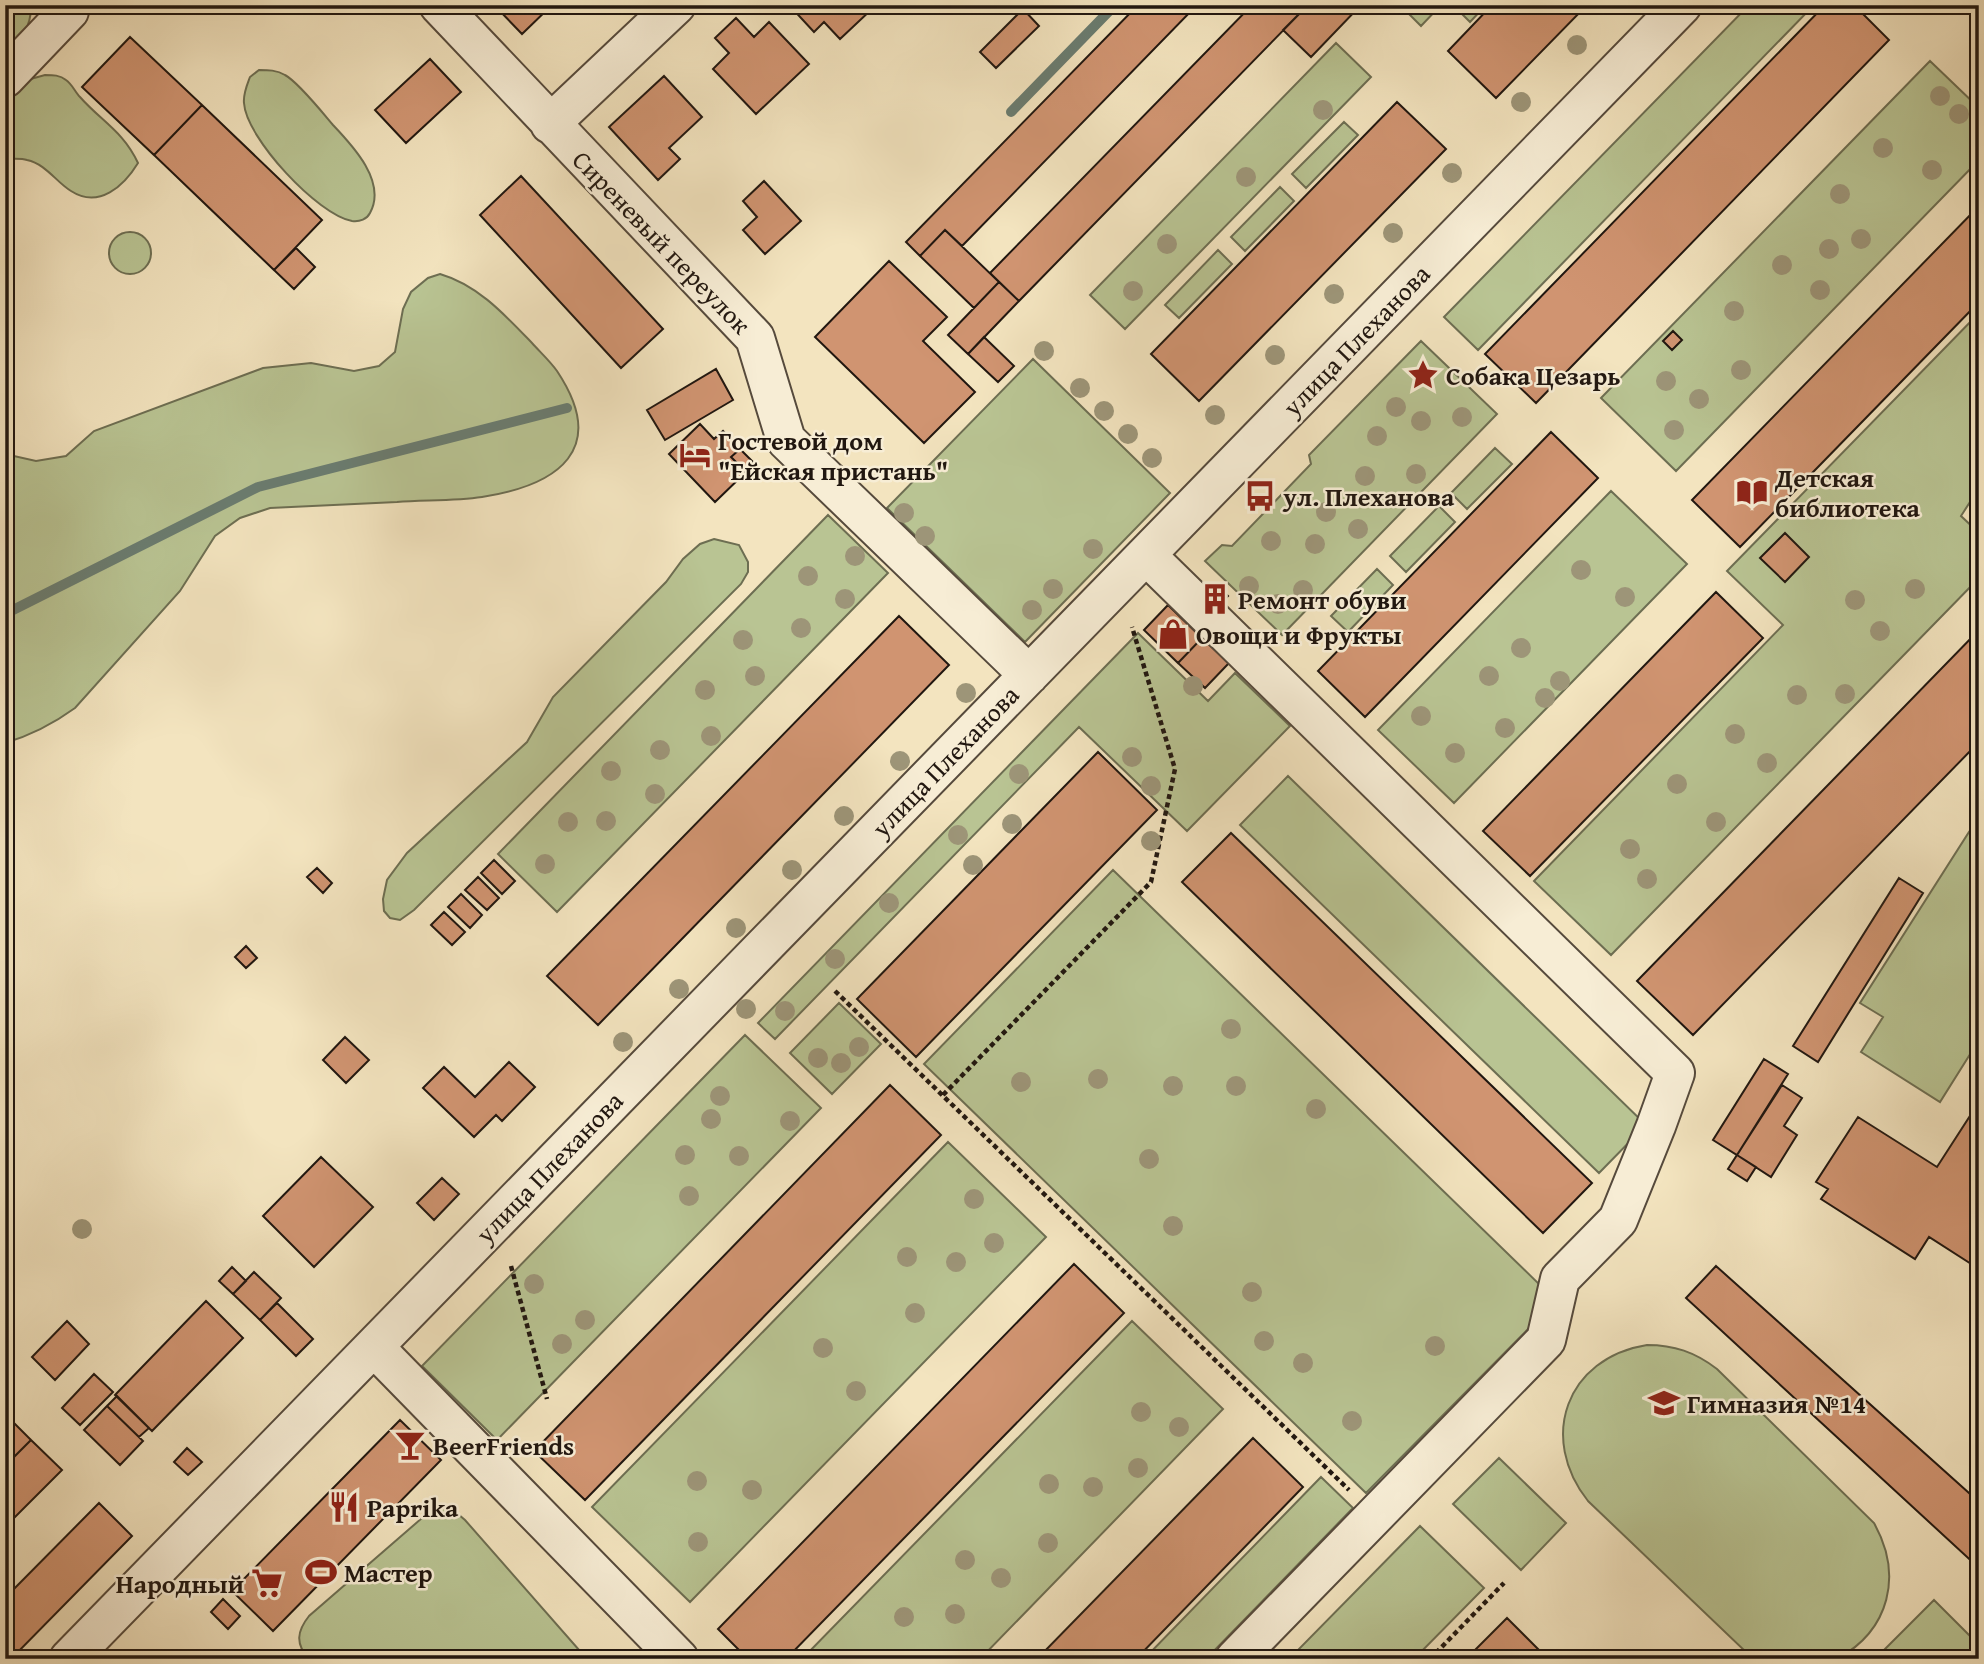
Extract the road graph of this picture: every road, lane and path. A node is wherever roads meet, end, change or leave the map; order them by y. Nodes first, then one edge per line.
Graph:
1 (65, 5) edge
2 (439, 5) edge
3 (676, 5) edge
4 (1682, 5) edge
5 (5, 78) edge
6 (550, 124) junction
7 (1146, 555) junction
8 (915, 564) joint
9 (1132, 627) dead end
10 (1029, 675) junction
11 (835, 991) dead end
12 (943, 1095) junction
13 (511, 1266) dead end
14 (374, 1347) junction
15 (547, 1399) dead end
16 (1355, 1496) dead end
17 (1504, 1583) dead end
18 (69, 1659) edge
19 (679, 1659) edge
20 (1235, 1659) edge
21 (1430, 1659) edge

1 - 5 street
2 - 6 street, Сиреневый переулок
3 - 6 street
4 - 7 street, улица Плеханова
6 - 8 street, Сиреневый переулок
7 - 10 street, улица Плеханова
7 - 20 street
8 - 10 street, улица Плеханова
9 - 12 path
10 - 14 street, улица Плеханова
11 - 12 path
12 - 16 path
13 - 15 path
14 - 18 street, улица Плеханова
14 - 19 street
17 - 21 path

